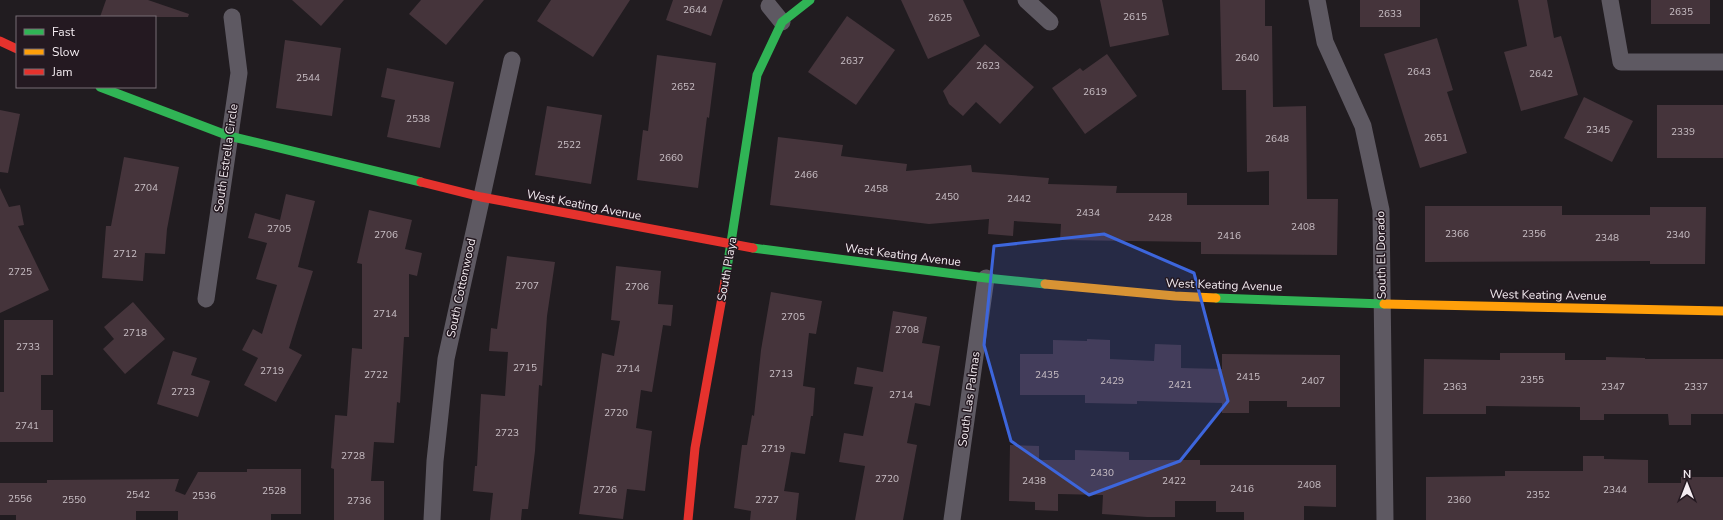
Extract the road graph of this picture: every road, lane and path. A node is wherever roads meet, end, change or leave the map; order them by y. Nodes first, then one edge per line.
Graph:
1 (810, 0) edge
2 (1026, 0) edge
3 (1317, 0) edge
4 (1610, 0) edge
5 (769, 6) dead end
6 (232, 17) dead end
7 (782, 22) junction
8 (1050, 22) dead end
9 (0, 41) edge
10 (16, 49) edge
11 (512, 60) dead end
12 (1723, 62) edge
13 (103, 88) edge
14 (229, 136) junction
15 (481, 197) junction
16 (731, 246) junction
17 (986, 278) junction
18 (206, 299) dead end
19 (1381, 304) junction
20 (1723, 311) edge
21 (432, 520) edge
22 (688, 520) edge
23 (952, 520) edge
24 (1385, 520) edge

1 - 7 street, South Playa
2 - 8 street
3 - 19 street, South El Dorado
4 - 12 street
5 - 7 street
6 - 14 street, South Estrella Circle
7 - 16 street, South Playa
9 - 10 street
11 - 15 street, South Cottonwood
13 - 14 street, West Keating Avenue
14 - 15 street, West Keating Avenue
14 - 18 street, South Estrella Circle
15 - 16 street, West Keating Avenue
15 - 21 street, South Cottonwood
16 - 17 street, West Keating Avenue
16 - 22 street, South Playa
17 - 19 street, West Keating Avenue
17 - 23 street, South Las Palmas
19 - 20 street, West Keating Avenue
19 - 24 street, South El Dorado

